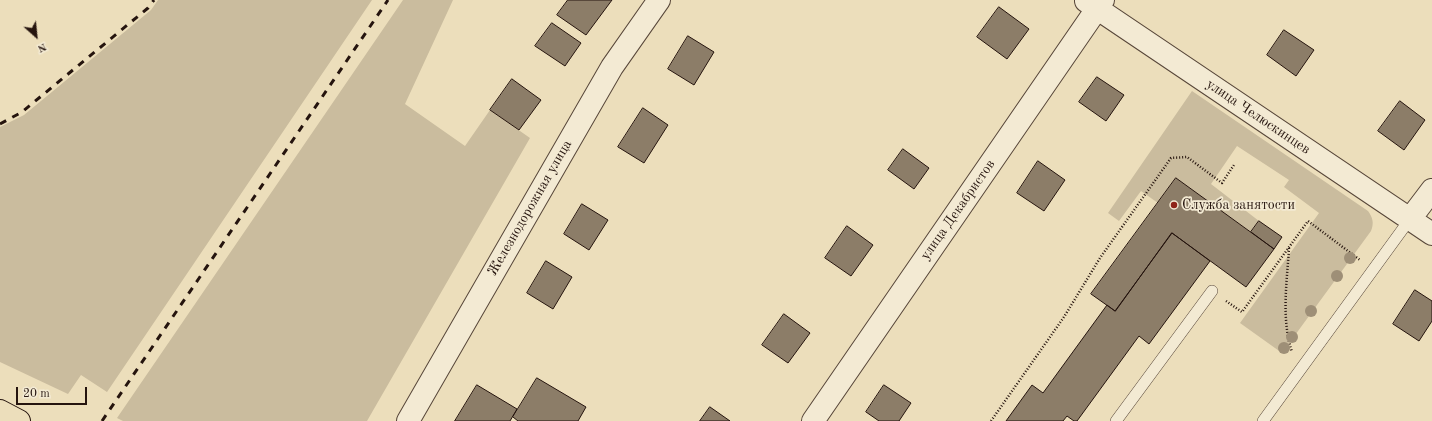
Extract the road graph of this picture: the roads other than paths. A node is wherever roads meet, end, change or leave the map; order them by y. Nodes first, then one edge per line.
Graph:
1 (659, 0) edge
2 (1095, 3) edge
3 (1432, 190) edge
4 (1410, 219) junction
5 (1432, 234) edge
6 (1212, 291) road end
7 (0, 411) edge
8 (19, 421) edge
9 (408, 421) edge
10 (813, 421) edge
11 (1116, 421) edge
12 (1263, 421) edge

1 - 9 street, Железнодорожная улица
2 - 4 street, улица Челюскинцев
2 - 10 street, улица Декабристов
3 - 4 street
4 - 5 street, улица Челюскинцев
4 - 12 lane
6 - 11 lane
7 - 8 main road

